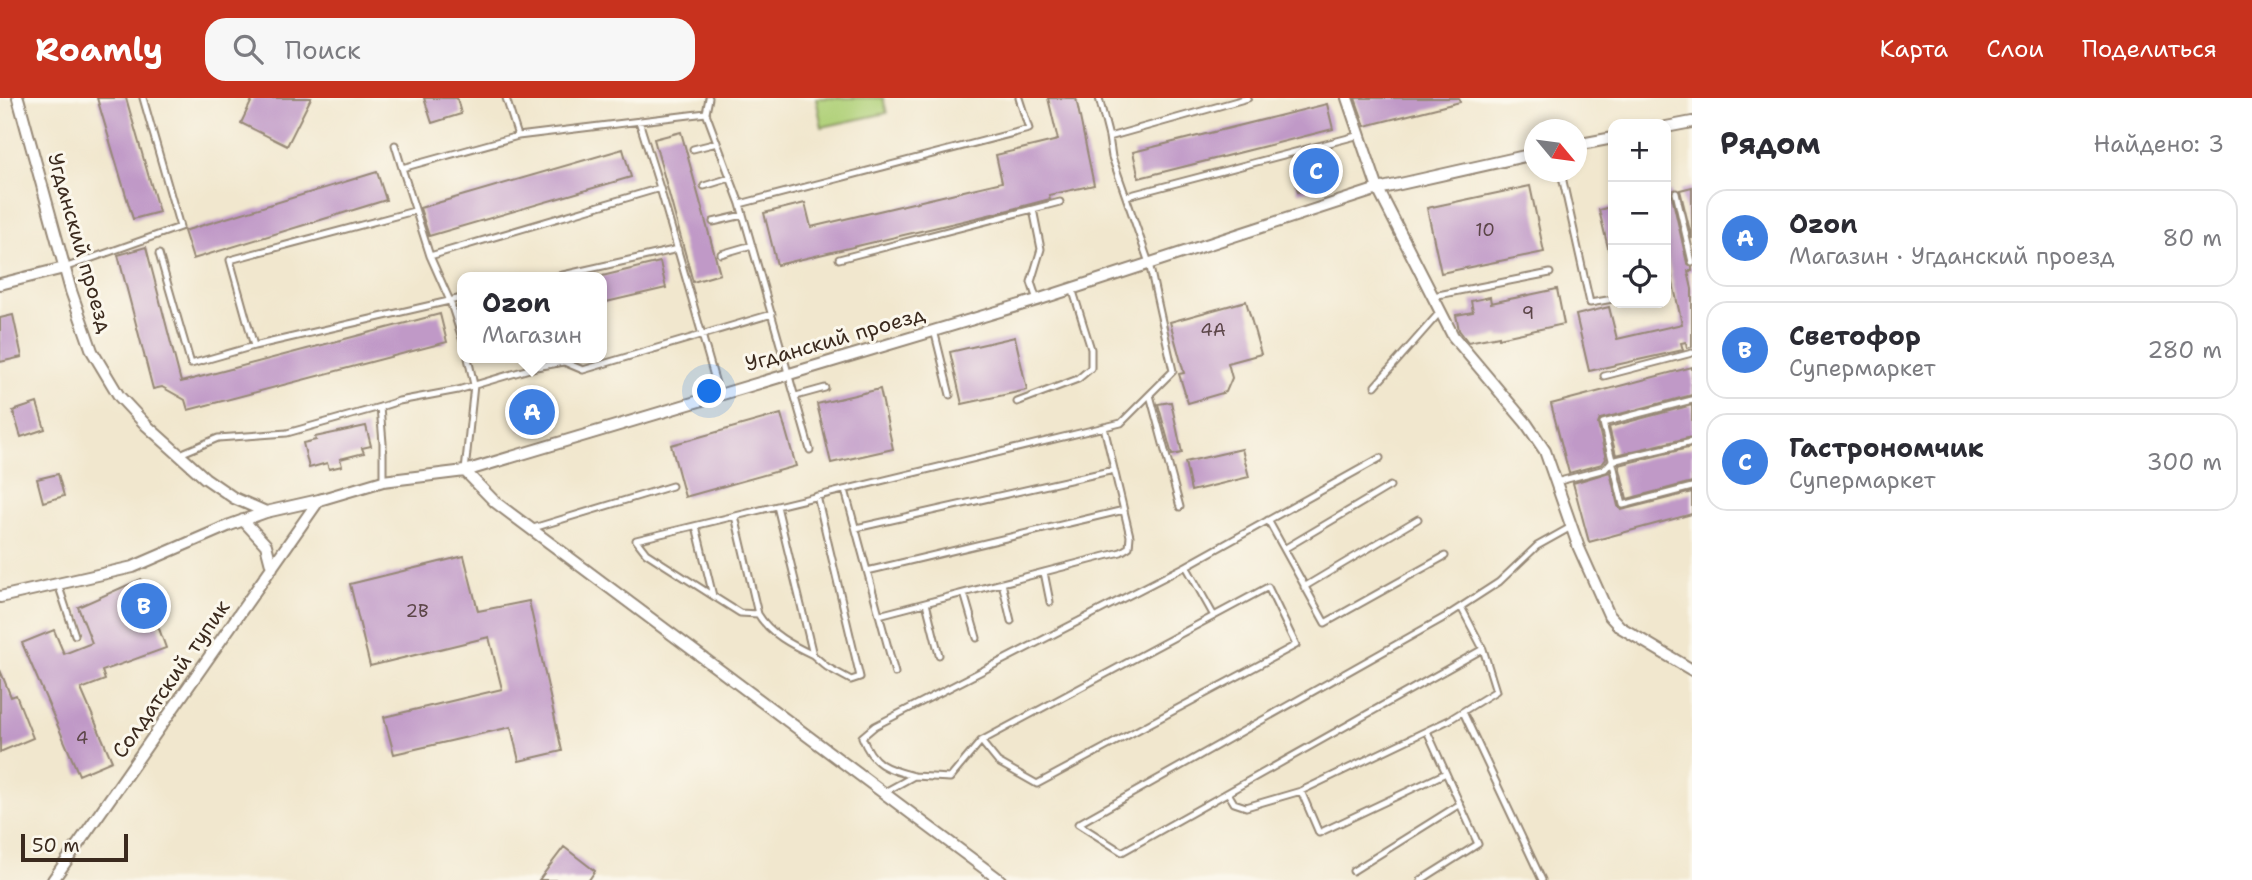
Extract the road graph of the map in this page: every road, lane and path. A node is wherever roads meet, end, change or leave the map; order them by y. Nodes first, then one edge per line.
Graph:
1 (18, 98) edge
2 (143, 98) edge
3 (506, 98) edge
4 (709, 98) edge
5 (1019, 98) edge
6 (1099, 98) edge
7 (1248, 98) edge
8 (1348, 98) edge
9 (706, 113) junction
10 (639, 121) junction
11 (1692, 122) edge
12 (1671, 126) edge
13 (1360, 135) junction
14 (518, 136) junction
15 (1109, 137) junction
16 (1608, 139) edge
17 (717, 143) junction
18 (1587, 143) edge
19 (395, 145) dead end
20 (693, 149) dead end
21 (1524, 156) edge
22 (402, 168) junction
23 (730, 178) junction
24 (1563, 182) edge
25 (704, 186) dead end
26 (660, 188) junction
27 (1378, 189) junction
28 (1676, 193) dead end
29 (1127, 196) junction
30 (1060, 202) dead end
31 (740, 204) junction
32 (1033, 209) junction
33 (414, 211) junction
34 (743, 215) junction
35 (713, 222) dead end
36 (752, 245) junction
37 (678, 249) junction
38 (159, 254) dead end
39 (722, 254) dead end
40 (430, 256) junction
41 (839, 259) dead end
42 (1149, 262) junction
43 (1692, 262) edge
44 (64, 268) junction
45 (576, 272) edge
46 (1550, 273) dead end
47 (0, 284) edge
48 (1072, 288) junction
49 (1433, 296) junction
50 (457, 299) edge
51 (450, 300) junction
52 (1037, 300) junction
53 (1608, 300) edge
54 (1441, 311) junction
55 (772, 314) junction
56 (457, 322) edge
57 (934, 330) junction
58 (702, 335) junction
59 (254, 346) junction
60 (1692, 353) edge
61 (469, 363) edge
62 (558, 363) edge
63 (566, 363) edge
64 (607, 363) edge
65 (607, 363) edge
66 (790, 373) junction
67 (1604, 376) dead end
68 (474, 385) junction
69 (1375, 386) dead end
70 (825, 388) dead end
71 (719, 394) junction
72 (950, 395) dead end
73 (1150, 395) junction
74 (796, 396) junction
75 (1692, 400) edge
76 (1017, 402) dead end
77 (380, 407) junction
78 (1104, 427) junction
79 (1692, 442) edge
80 (810, 450) dead end
81 (179, 455) junction
82 (1380, 458) dead end
83 (1612, 461) junction
84 (1114, 470) junction
85 (465, 471) junction
86 (383, 481) junction
87 (1556, 482) junction
88 (672, 486) dead end
89 (1390, 486) dead end
90 (1692, 488) edge
91 (845, 490) junction
92 (817, 496) junction
93 (319, 500) junction
94 (777, 506) junction
95 (1180, 506) dead end
96 (1124, 510) junction
97 (266, 512) junction
98 (735, 516) junction
99 (1419, 519) dead end
100 (243, 520) junction
101 (1268, 520) junction
102 (696, 526) junction
103 (1571, 527) junction
104 (856, 528) junction
105 (530, 529) junction
106 (1284, 549) junction
107 (1445, 556) dead end
108 (1186, 566) junction
109 (272, 568) junction
110 (867, 571) junction
111 (1044, 572) junction
112 (1003, 583) junction
113 (58, 584) junction
114 (1304, 587) junction
115 (964, 593) junction
116 (713, 596) junction
117 (0, 597) edge
118 (1050, 602) dead end
119 (926, 603) junction
120 (1461, 607) junction
121 (758, 614) junction
122 (879, 615) junction
123 (1214, 616) junction
124 (1010, 621) dead end
125 (75, 635) dead end
126 (977, 638) dead end
127 (1483, 649) junction
128 (813, 655) junction
129 (939, 655) dead end
130 (1692, 670) edge
131 (895, 673) dead end
132 (1463, 712) junction
133 (1427, 731) junction
134 (981, 741) junction
135 (1446, 773) junction
136 (914, 776) junction
137 (1301, 791) junction
138 (883, 793) junction
139 (1228, 793) junction
140 (1460, 804) junction
141 (1353, 871) dead end
142 (54, 880) edge
143 (1000, 880) edge
144 (1421, 880) edge
145 (1542, 880) edge

1 - 44 street, Угданский проезд
2 - 44 lane
3 - 14 lane
4 - 9 lane
5 - 31 lane
6 - 15 lane
7 - 15 lane
8 - 13 street
9 - 10 lane
9 - 17 lane
10 - 14 lane
10 - 26 lane
11 - 12 street
13 - 27 street
13 - 29 lane
14 - 22 lane
15 - 29 lane
16 - 18 street
17 - 20 lane
17 - 23 lane
19 - 22 lane
21 - 27 street, Угданский проезд
22 - 33 lane
23 - 25 lane
23 - 31 lane
24 - 53 lane
26 - 37 lane
26 - 40 lane
27 - 42 street, Угданский проезд
27 - 49 street
28 - 43 lane
29 - 42 lane
30 - 32 lane
31 - 34 lane
32 - 41 lane
32 - 52 lane
33 - 40 lane
33 - 59 lane
34 - 35 lane
34 - 36 lane
36 - 39 lane
36 - 55 lane
37 - 45 lane
37 - 58 lane
38 - 59 lane
40 - 51 lane
42 - 48 street, Угданский проезд
42 - 73 lane
44 - 47 street
44 - 81 street, Угданский проезд
46 - 49 lane
48 - 52 street, Угданский проезд
48 - 76 lane
49 - 54 street
50 - 51 lane
51 - 56 lane
51 - 59 lane
52 - 57 street, Угданский проезд
54 - 69 lane
54 - 87 street
55 - 58 lane
55 - 66 lane
57 - 66 street, Угданский проезд
57 - 72 lane
58 - 64 lane
58 - 71 lane
60 - 67 lane
61 - 68 lane
62 - 68 lane
63 - 65 lane
66 - 71 street, Угданский проезд
66 - 74 lane
68 - 77 lane
68 - 85 lane
70 - 74 lane
71 - 85 street, Угданский проезд
73 - 78 lane
73 - 95 lane
74 - 80 lane
75 - 83 lane
77 - 81 lane
77 - 86 lane
78 - 84 lane
78 - 91 lane
79 - 83 lane
81 - 97 street, Угданский проезд
82 - 101 lane
83 - 87 lane
83 - 90 lane
84 - 96 lane
84 - 104 lane
85 - 86 street, Угданский проезд
85 - 105 street
86 - 93 street, Угданский проезд
87 - 103 street
88 - 105 lane
89 - 106 lane
91 - 92 lane
91 - 104 lane
92 - 94 lane
92 - 128 lane
93 - 97 street, Угданский проезд
93 - 109 street, Солдатский тупик
94 - 98 lane
94 - 128 lane
96 - 110 lane
96 - 111 lane
97 - 100 street
98 - 102 lane
98 - 121 lane
99 - 114 lane
100 - 109 street
100 - 113 street
101 - 106 lane
101 - 108 lane
102 - 116 lane
102 - 116 lane
103 - 120 lane
103 - 130 street
104 - 110 lane
105 - 138 street
106 - 114 lane
107 - 114 lane
108 - 123 lane
108 - 136 lane
109 - 142 street, Солдатский тупик
110 - 122 lane
111 - 112 lane
111 - 118 lane
112 - 115 lane
112 - 124 lane
113 - 117 street
113 - 125 lane
115 - 119 lane
115 - 126 lane
116 - 121 lane
119 - 122 lane
119 - 129 lane
120 - 127 lane
120 - 139 lane
121 - 128 lane
122 - 131 lane
123 - 134 lane
123 - 134 lane
127 - 132 lane
127 - 139 lane
132 - 133 lane
132 - 145 lane
133 - 135 lane
133 - 137 lane
134 - 136 lane
135 - 137 lane
135 - 140 lane
136 - 138 lane
137 - 139 lane
138 - 143 street
140 - 141 lane
140 - 144 lane

